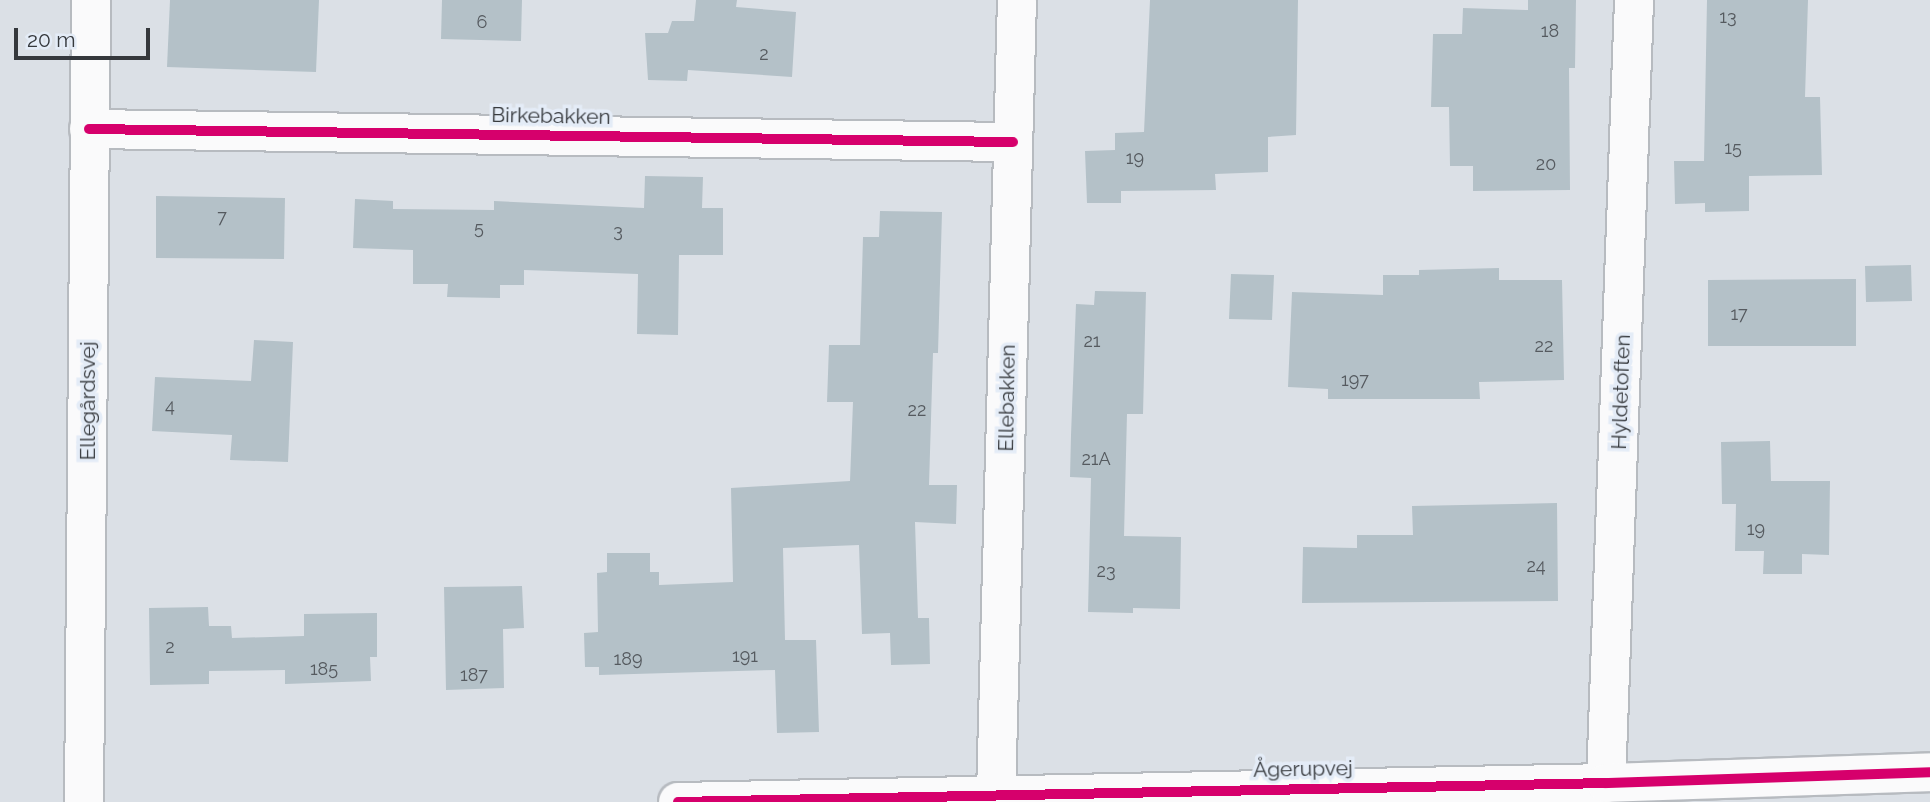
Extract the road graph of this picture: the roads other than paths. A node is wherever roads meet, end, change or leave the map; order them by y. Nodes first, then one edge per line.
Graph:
1 (91, 0) edge
2 (1017, 0) edge
3 (1634, 0) edge
4 (89, 129) junction
5 (1013, 142) junction
6 (1930, 772) edge
7 (1606, 783) junction
8 (996, 795) junction
9 (84, 802) edge
10 (678, 802) edge

1 - 4 street, Ellegårdsvej
2 - 5 street, Ellebakken
3 - 7 street, Hyldetoften
4 - 5 street, Birkebakken
4 - 9 street, Ellegårdsvej
5 - 8 street, Ellebakken
6 - 7 street, Ågerupvej
7 - 8 street, Ågerupvej
8 - 10 street, Ågerupvej

